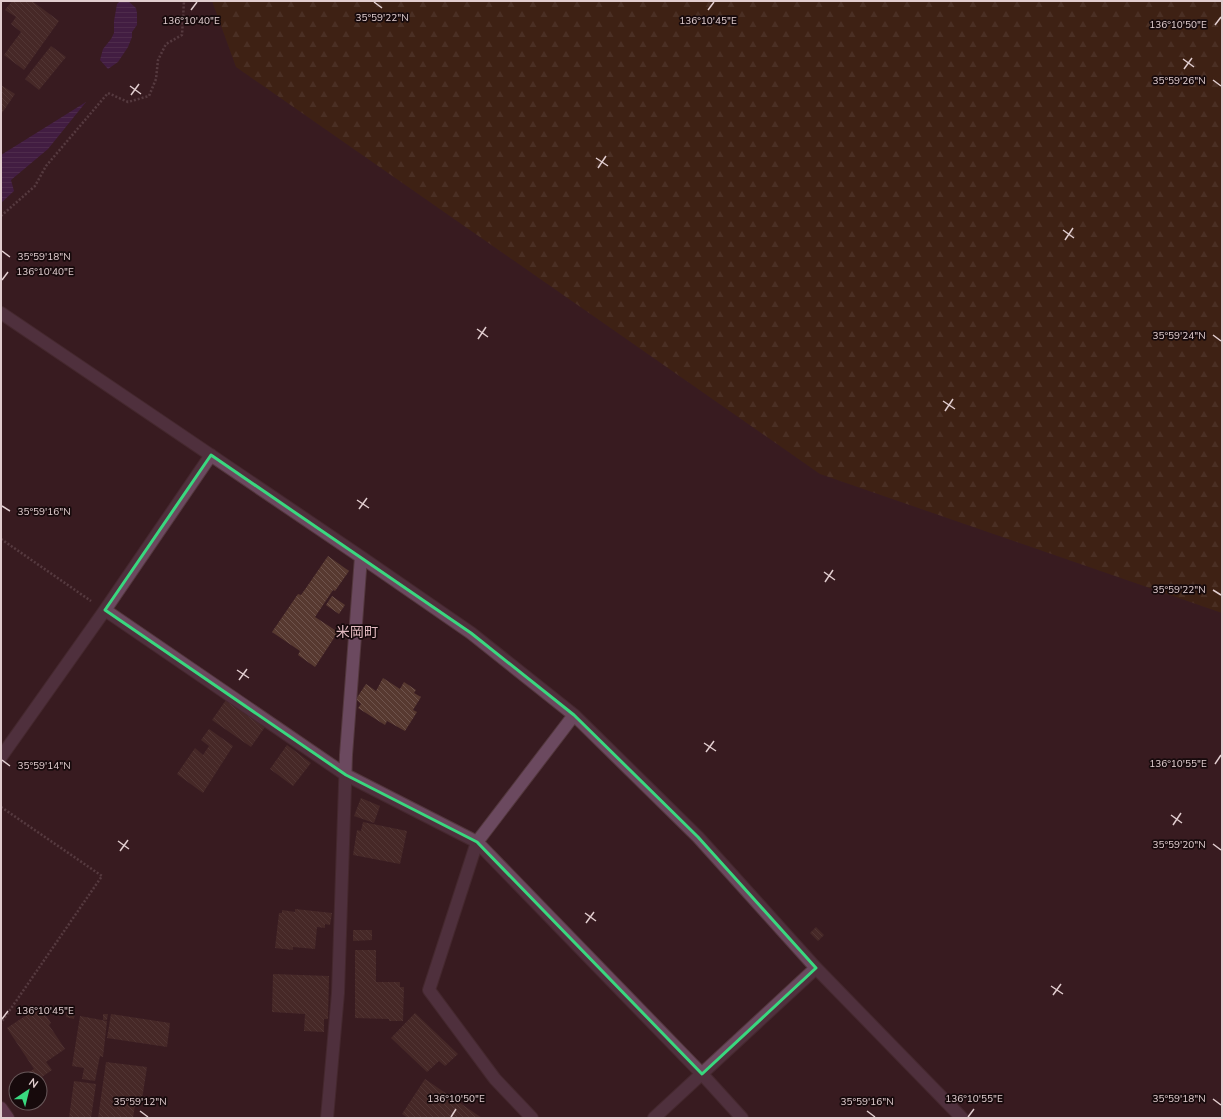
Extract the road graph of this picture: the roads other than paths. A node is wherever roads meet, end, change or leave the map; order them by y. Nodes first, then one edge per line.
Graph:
1 (1, 313) edge
2 (211, 455) junction
3 (361, 557) junction
4 (105, 610) junction
5 (574, 715) junction
6 (1, 757) edge
7 (346, 774) junction
8 (477, 842) junction
9 (816, 968) junction
10 (702, 1074) junction
11 (1, 1108) edge
12 (8, 1118) edge
13 (327, 1118) edge
14 (532, 1118) edge
15 (654, 1118) edge
16 (742, 1118) edge
17 (962, 1118) edge

1 - 2 street
2 - 3 street
2 - 4 street
3 - 5 street
3 - 7 street
4 - 6 street
4 - 7 street
5 - 8 street
5 - 9 street
7 - 8 street
7 - 13 street
8 - 10 street
8 - 14 street
9 - 10 street
9 - 17 street
10 - 15 street
10 - 16 street
11 - 12 main road

